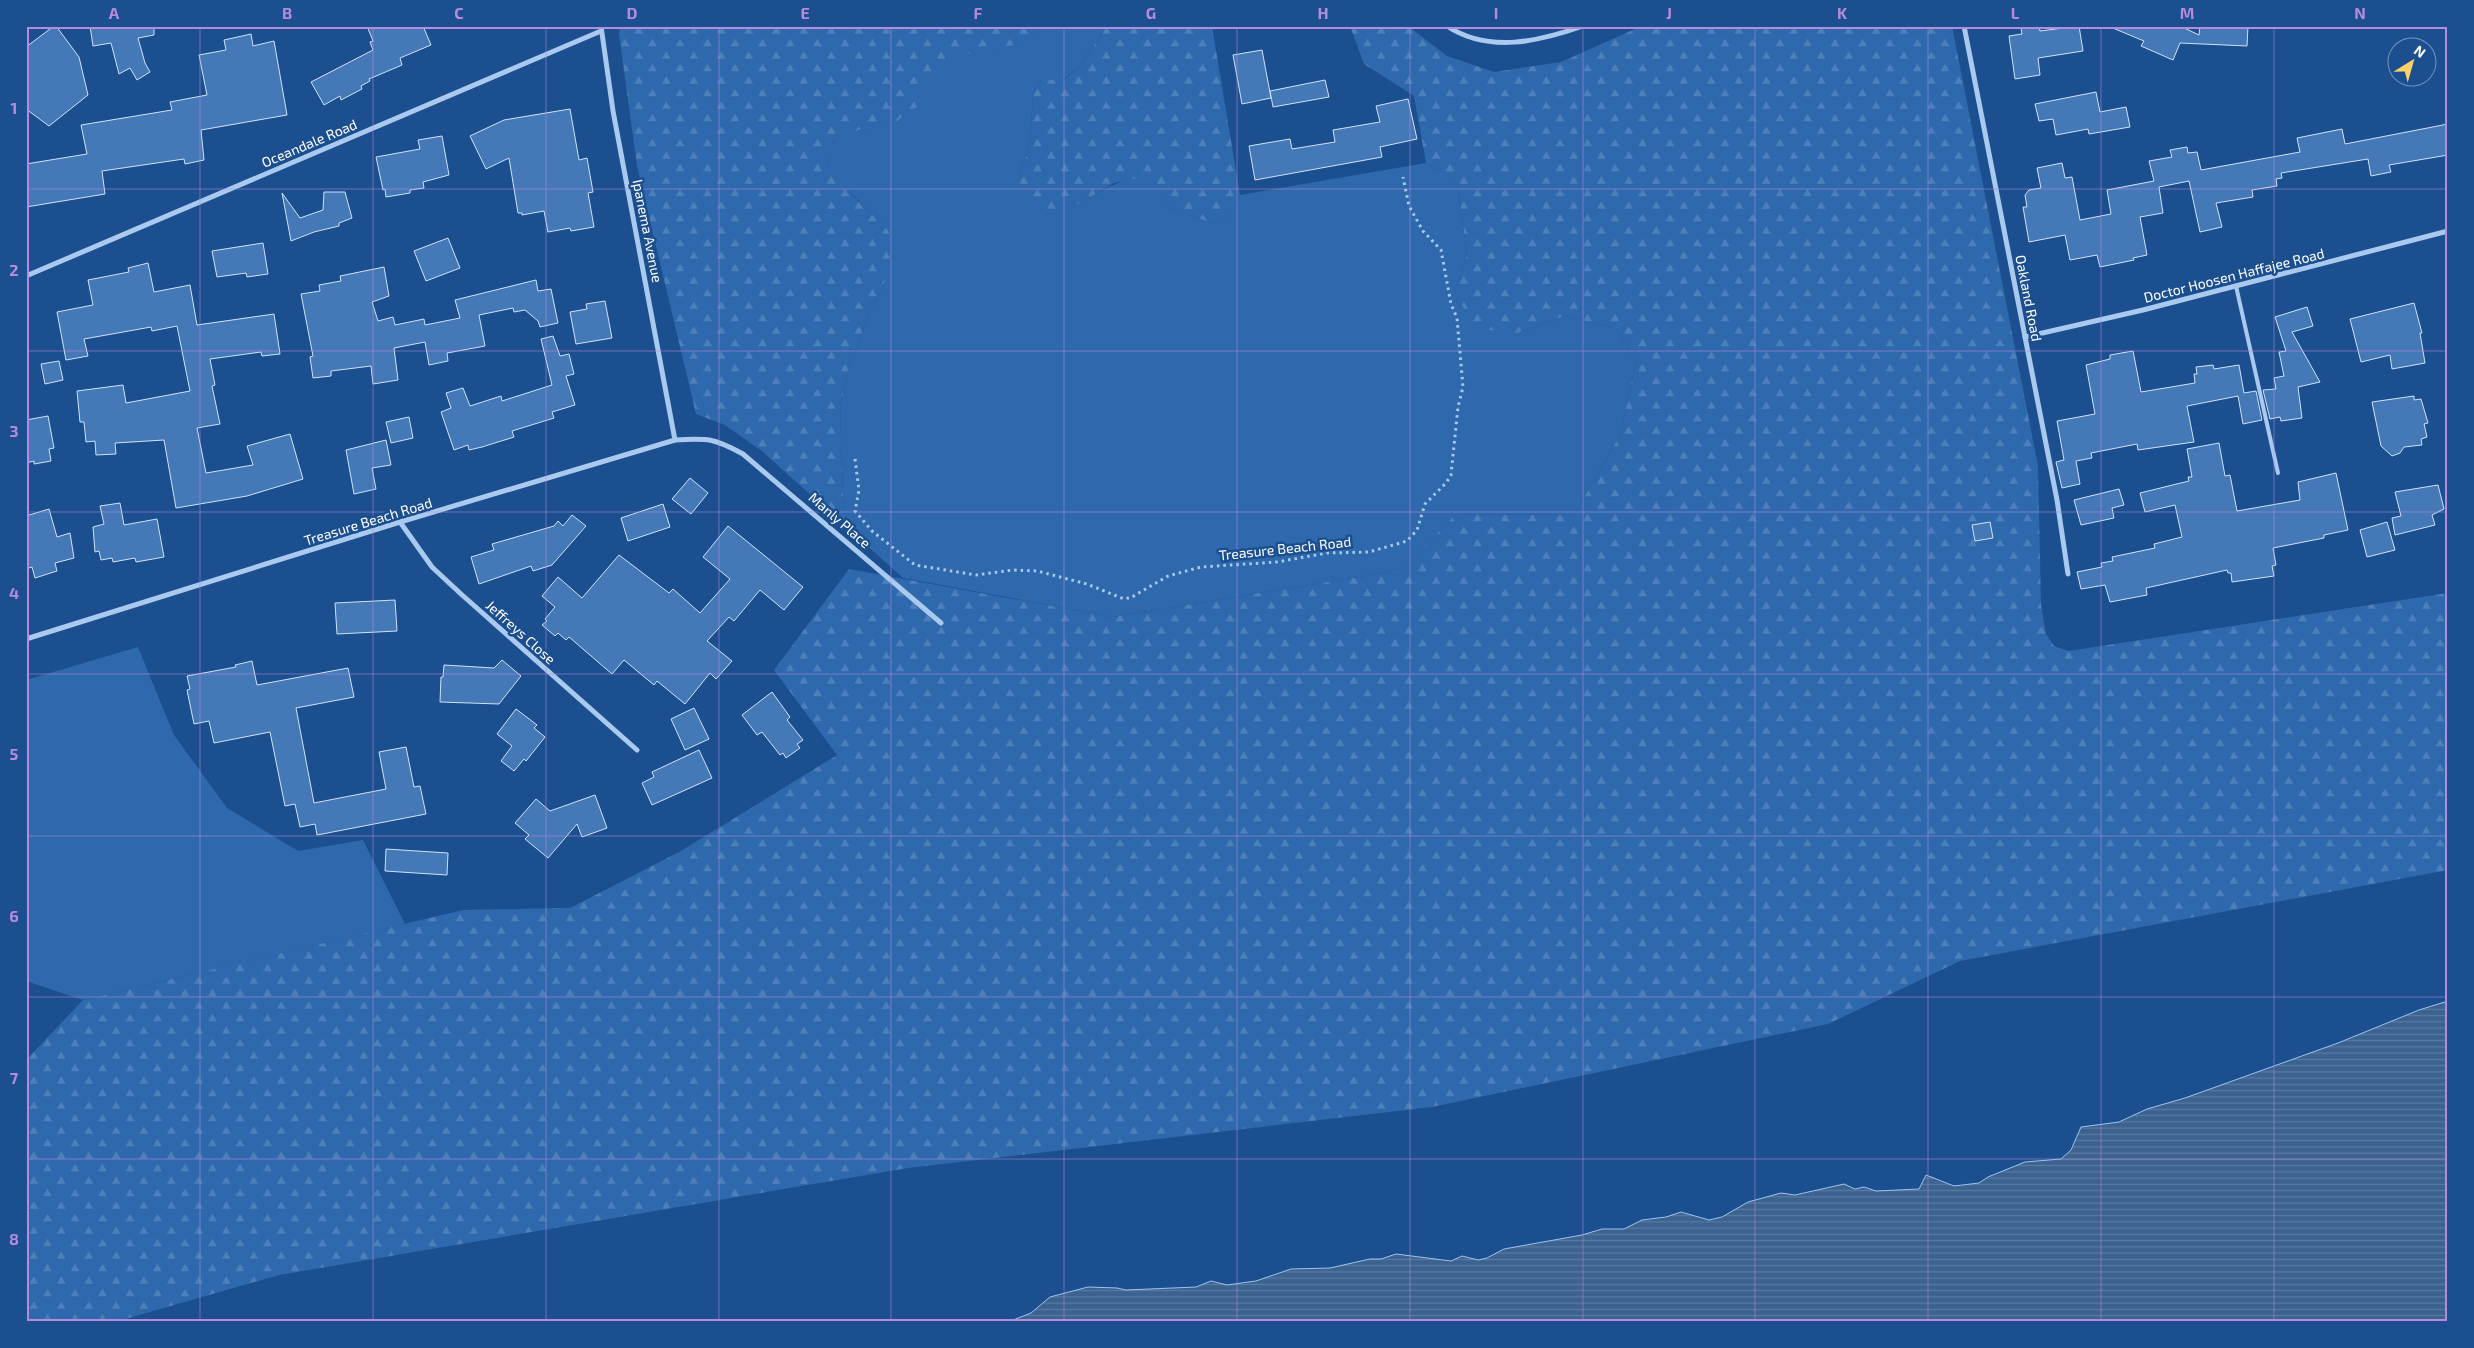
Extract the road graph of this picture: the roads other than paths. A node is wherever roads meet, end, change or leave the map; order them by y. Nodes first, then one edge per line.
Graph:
1 (1447, 26) edge
2 (1583, 26) edge
3 (1964, 26) edge
4 (601, 29) edge
5 (2448, 231) edge
6 (26, 276) edge
7 (2236, 286) junction
8 (2025, 337) junction
9 (676, 440) junction
10 (720, 441) joint
11 (2278, 473) dead end
12 (400, 522) junction
13 (2068, 574) dead end
14 (941, 623) dead end
15 (26, 639) edge
16 (637, 750) dead end

1 - 2 street
3 - 8 street, Oakland Road
4 - 6 street, Oceandale Road
4 - 9 street, Ipanema Avenue
5 - 7 street, Doctor Hoosen Haffajee Road
7 - 8 street, Doctor Hoosen Haffajee Road
7 - 11 lane
8 - 13 street, Oakland Road
9 - 10 street, Treasure Beach Road
9 - 12 street, Treasure Beach Road
10 - 14 street, Manly Place
12 - 15 street, Treasure Beach Road
12 - 16 street, Jeffreys Close

